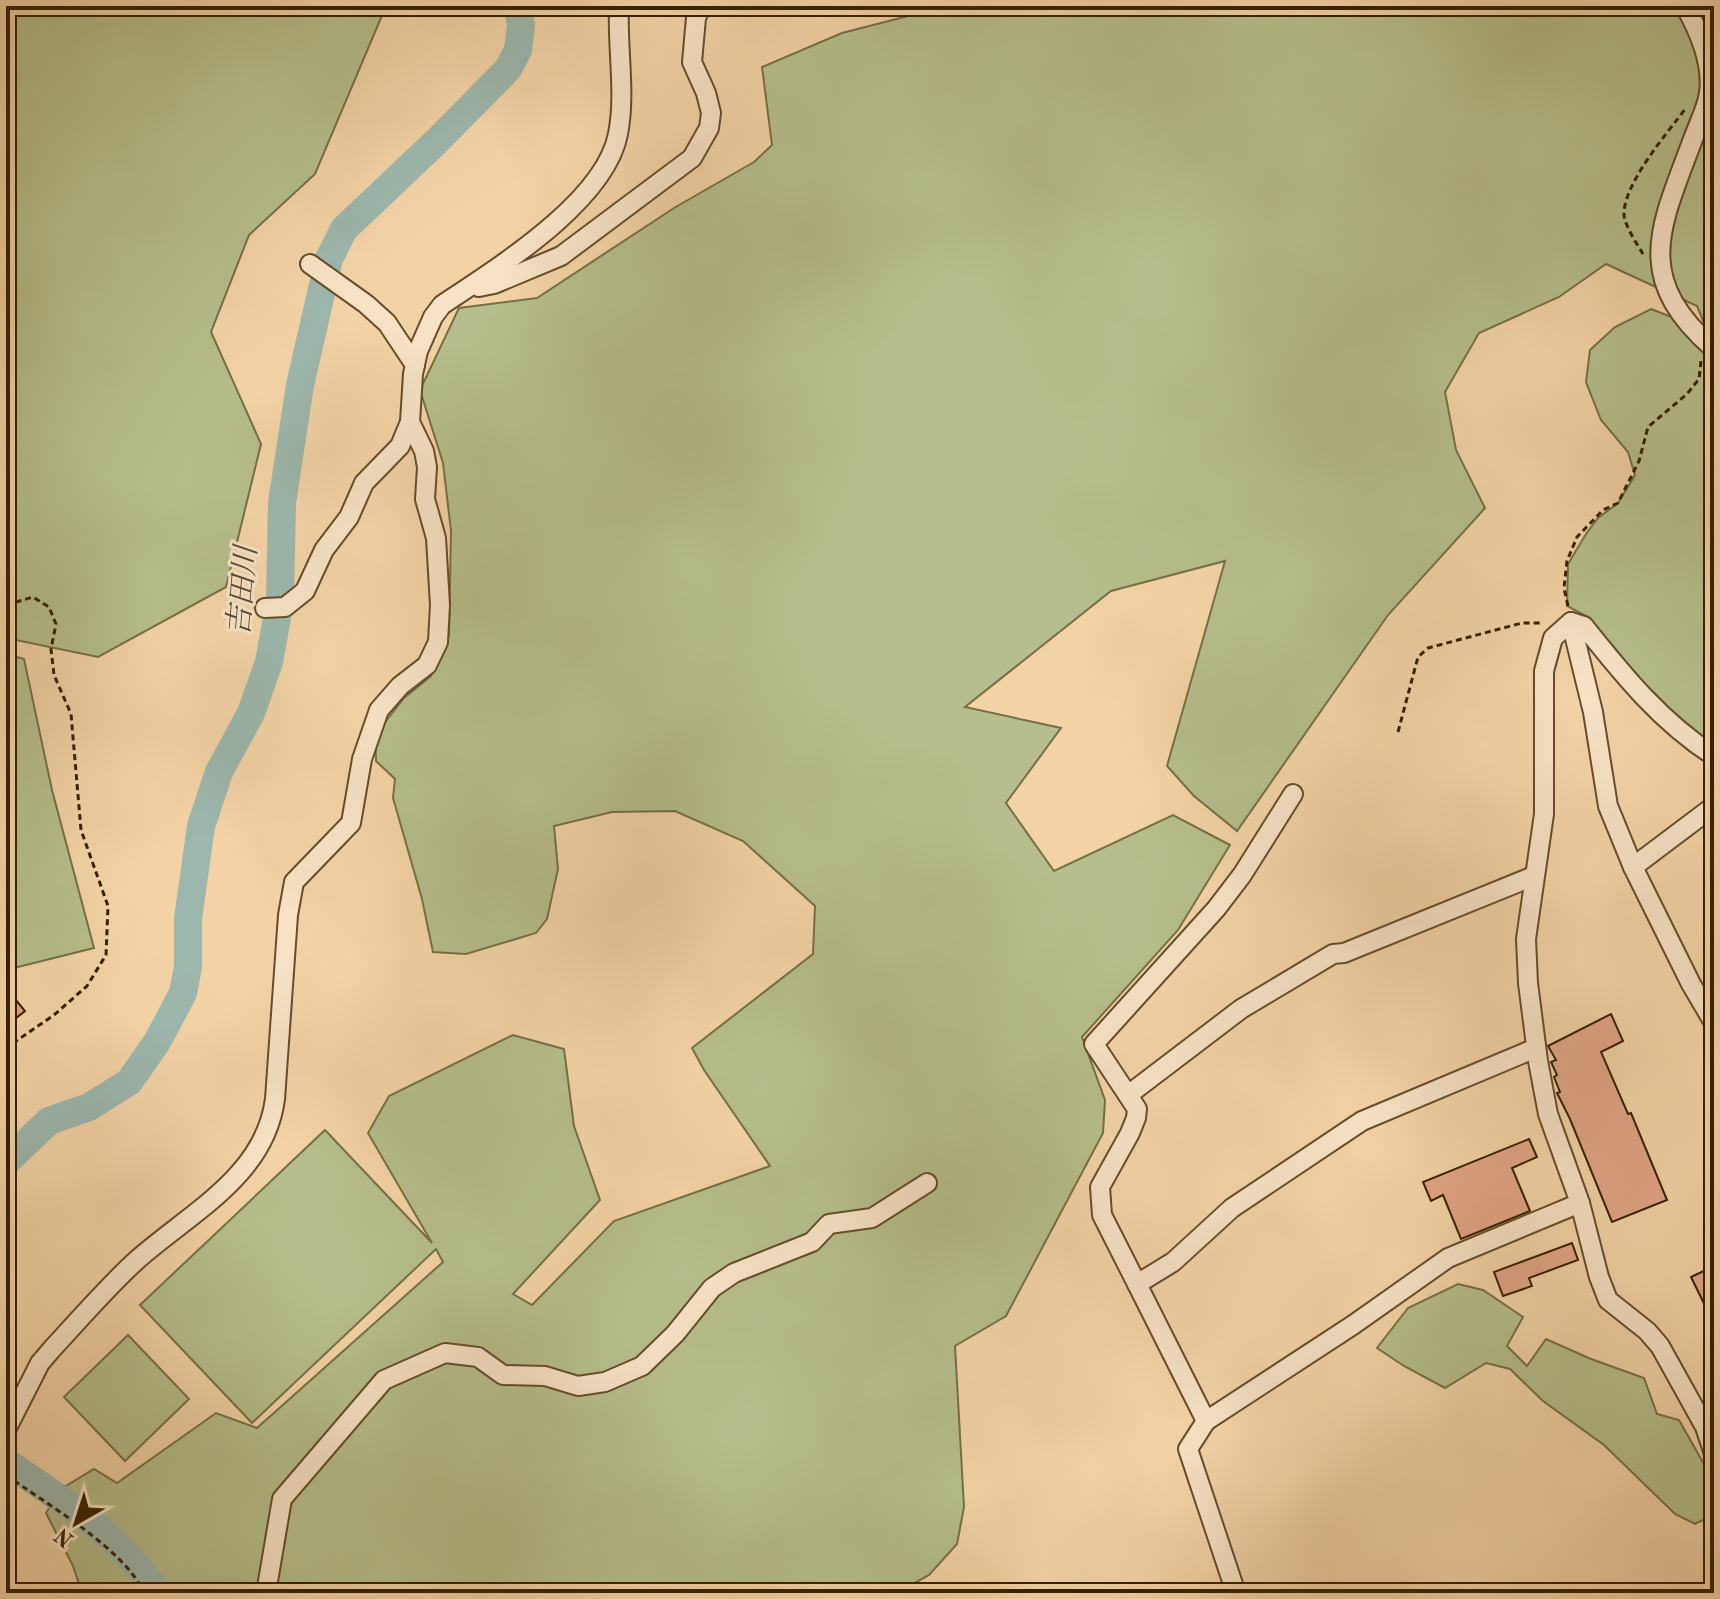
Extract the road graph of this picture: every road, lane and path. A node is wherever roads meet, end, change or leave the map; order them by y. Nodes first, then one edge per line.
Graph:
1 (619, 6) edge
2 (701, 6) edge
3 (1685, 6) edge
4 (1689, 98) dead end
5 (1645, 257) dead end
6 (310, 264) dead end
7 (468, 289) junction
8 (1708, 352) edge
9 (415, 365) junction
10 (410, 422) junction
11 (6, 605) edge
12 (265, 608) dead end
13 (1571, 622) junction
14 (1398, 732) dead end
15 (1714, 756) edge
16 (1293, 794) dead end
17 (1714, 806) edge
18 (1633, 867) junction
19 (1534, 876) junction
20 (1714, 1023) edge
21 (6, 1048) edge
22 (1536, 1048) junction
23 (1128, 1095) junction
24 (927, 1183) dead end
25 (1580, 1203) junction
26 (1137, 1284) junction
27 (1206, 1421) junction
28 (6, 1430) edge
29 (1714, 1454) edge
30 (6, 1475) edge
31 (144, 1593) edge
32 (266, 1593) edge
33 (1236, 1593) edge

1 - 7 street
2 - 7 street
3 - 8 street
4 - 5 path
6 - 9 street
7 - 9 street
8 - 13 path
9 - 10 street
10 - 12 street
10 - 28 street
11 - 21 path
13 - 14 path
13 - 15 street
13 - 18 street
13 - 19 street
16 - 23 street
17 - 18 street
18 - 20 street
19 - 22 street
19 - 23 street
22 - 25 street
22 - 26 street
23 - 26 street
24 - 32 street
25 - 27 street
25 - 29 street
26 - 27 street
27 - 33 street
30 - 31 path

